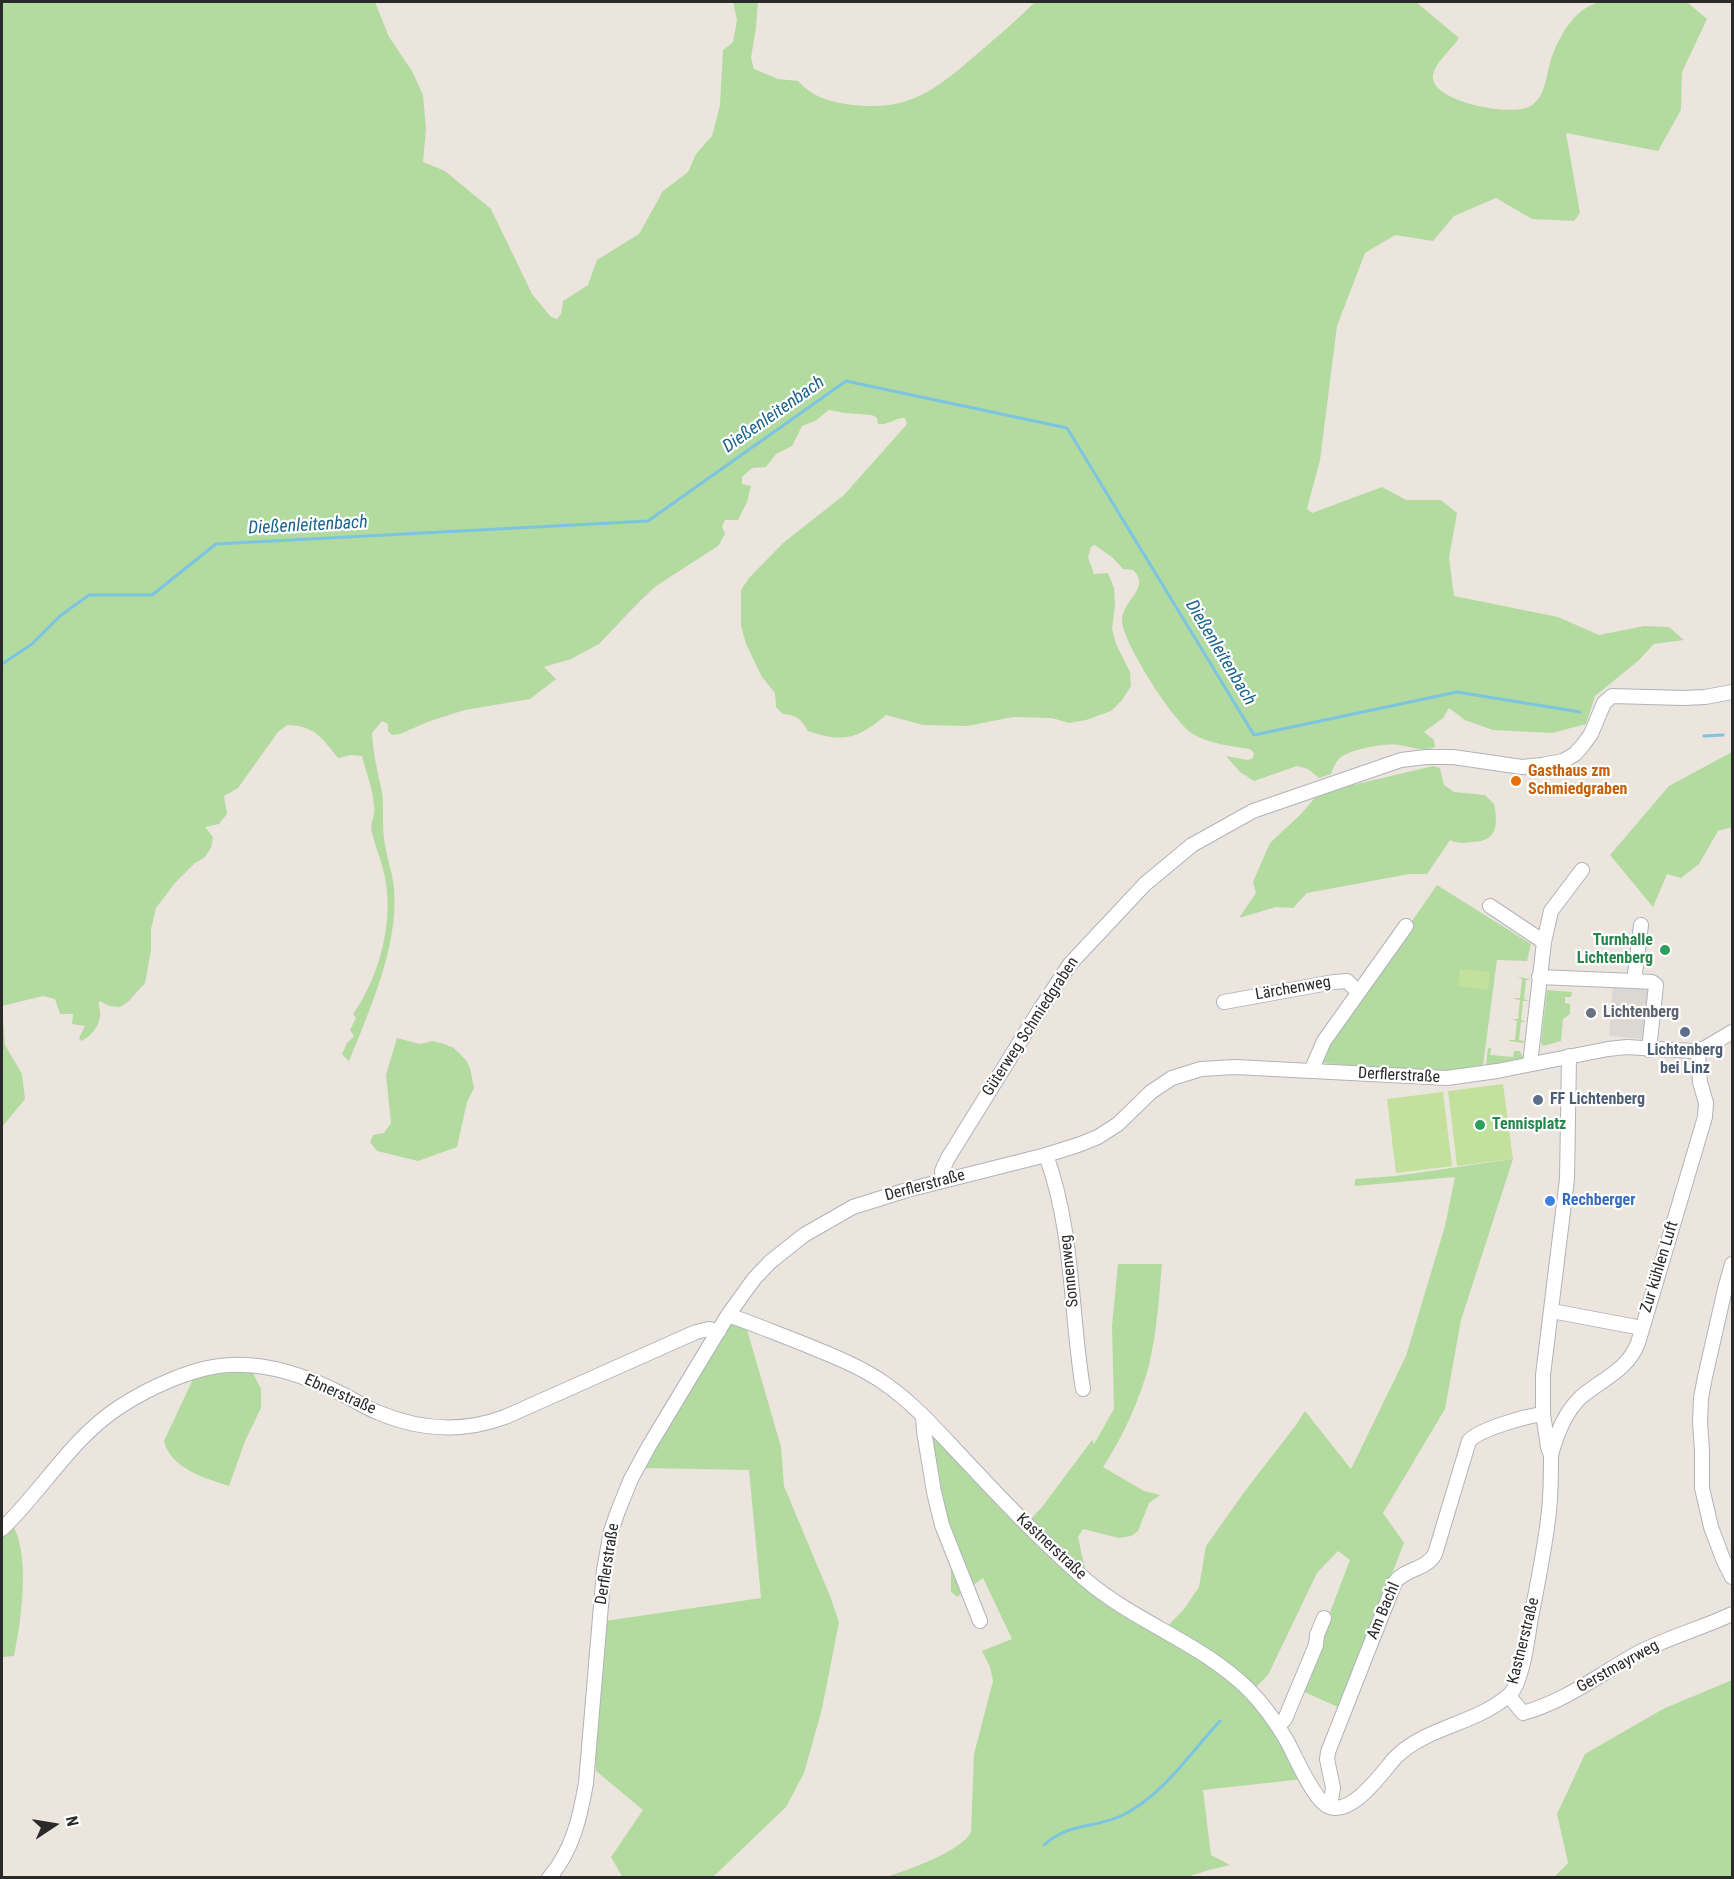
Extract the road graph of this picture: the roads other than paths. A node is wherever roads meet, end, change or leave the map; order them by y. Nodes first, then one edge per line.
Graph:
1 (1732, 692) edge
2 (1582, 870) dead end
3 (1490, 906) dead end
4 (1641, 925) dead end
5 (1406, 926) dead end
6 (1544, 942) junction
7 (1539, 977) junction
8 (1634, 981) junction
9 (1358, 992) junction
10 (1224, 1002) dead end
11 (1732, 1032) edge
12 (1649, 1050) junction
13 (1698, 1050) junction
14 (1569, 1056) junction
15 (1530, 1065) junction
16 (1311, 1071) junction
17 (1046, 1155) junction
18 (943, 1180) junction
19 (1732, 1264) edge
20 (1552, 1311) junction
21 (728, 1315) junction
22 (1642, 1328) junction
23 (719, 1331) junction
24 (1083, 1389) dead end
25 (1543, 1414) junction
26 (923, 1416) junction
27 (1551, 1455) junction
28 (2, 1529) edge
29 (1732, 1577) edge
30 (1732, 1614) edge
31 (1324, 1618) dead end
32 (980, 1621) dead end
33 (1509, 1696) junction
34 (1278, 1725) junction
35 (1330, 1808) junction
36 (549, 1878) edge

1 - 18 street, Güterweg Schmiedgraben
2 - 6 street
3 - 6 street
4 - 8 street
5 - 9 street, Lärchenweg
6 - 7 street
7 - 8 street
7 - 15 street
8 - 12 street
9 - 10 street, Lärchenweg
9 - 16 street, Lärchenweg
11 - 13 street, Derflerstraße
12 - 13 street, Derflerstraße
12 - 14 street, Derflerstraße
13 - 22 street, Zur kühlen Luft
14 - 15 street, Derflerstraße
14 - 20 street, Kastnerstraße
15 - 16 street, Derflerstraße
16 - 17 street, Derflerstraße
17 - 18 street, Derflerstraße
17 - 24 street, Sonnenweg
18 - 21 street, Derflerstraße
19 - 29 street
20 - 22 street
20 - 25 street, Kastnerstraße
21 - 23 street, Derflerstraße
21 - 26 street, Kastnerstraße
22 - 27 street, Zur kühlen Luft
23 - 28 street, Ebnerstraße
23 - 36 street, Derflerstraße
25 - 27 street, Kastnerstraße
25 - 35 street, Am Bachl
26 - 32 street
26 - 34 street, Kastnerstraße
27 - 33 street, Kastnerstraße
30 - 33 street, Gerstmayrweg
31 - 34 street
33 - 35 street, Kastnerstraße
34 - 35 street, Kastnerstraße

